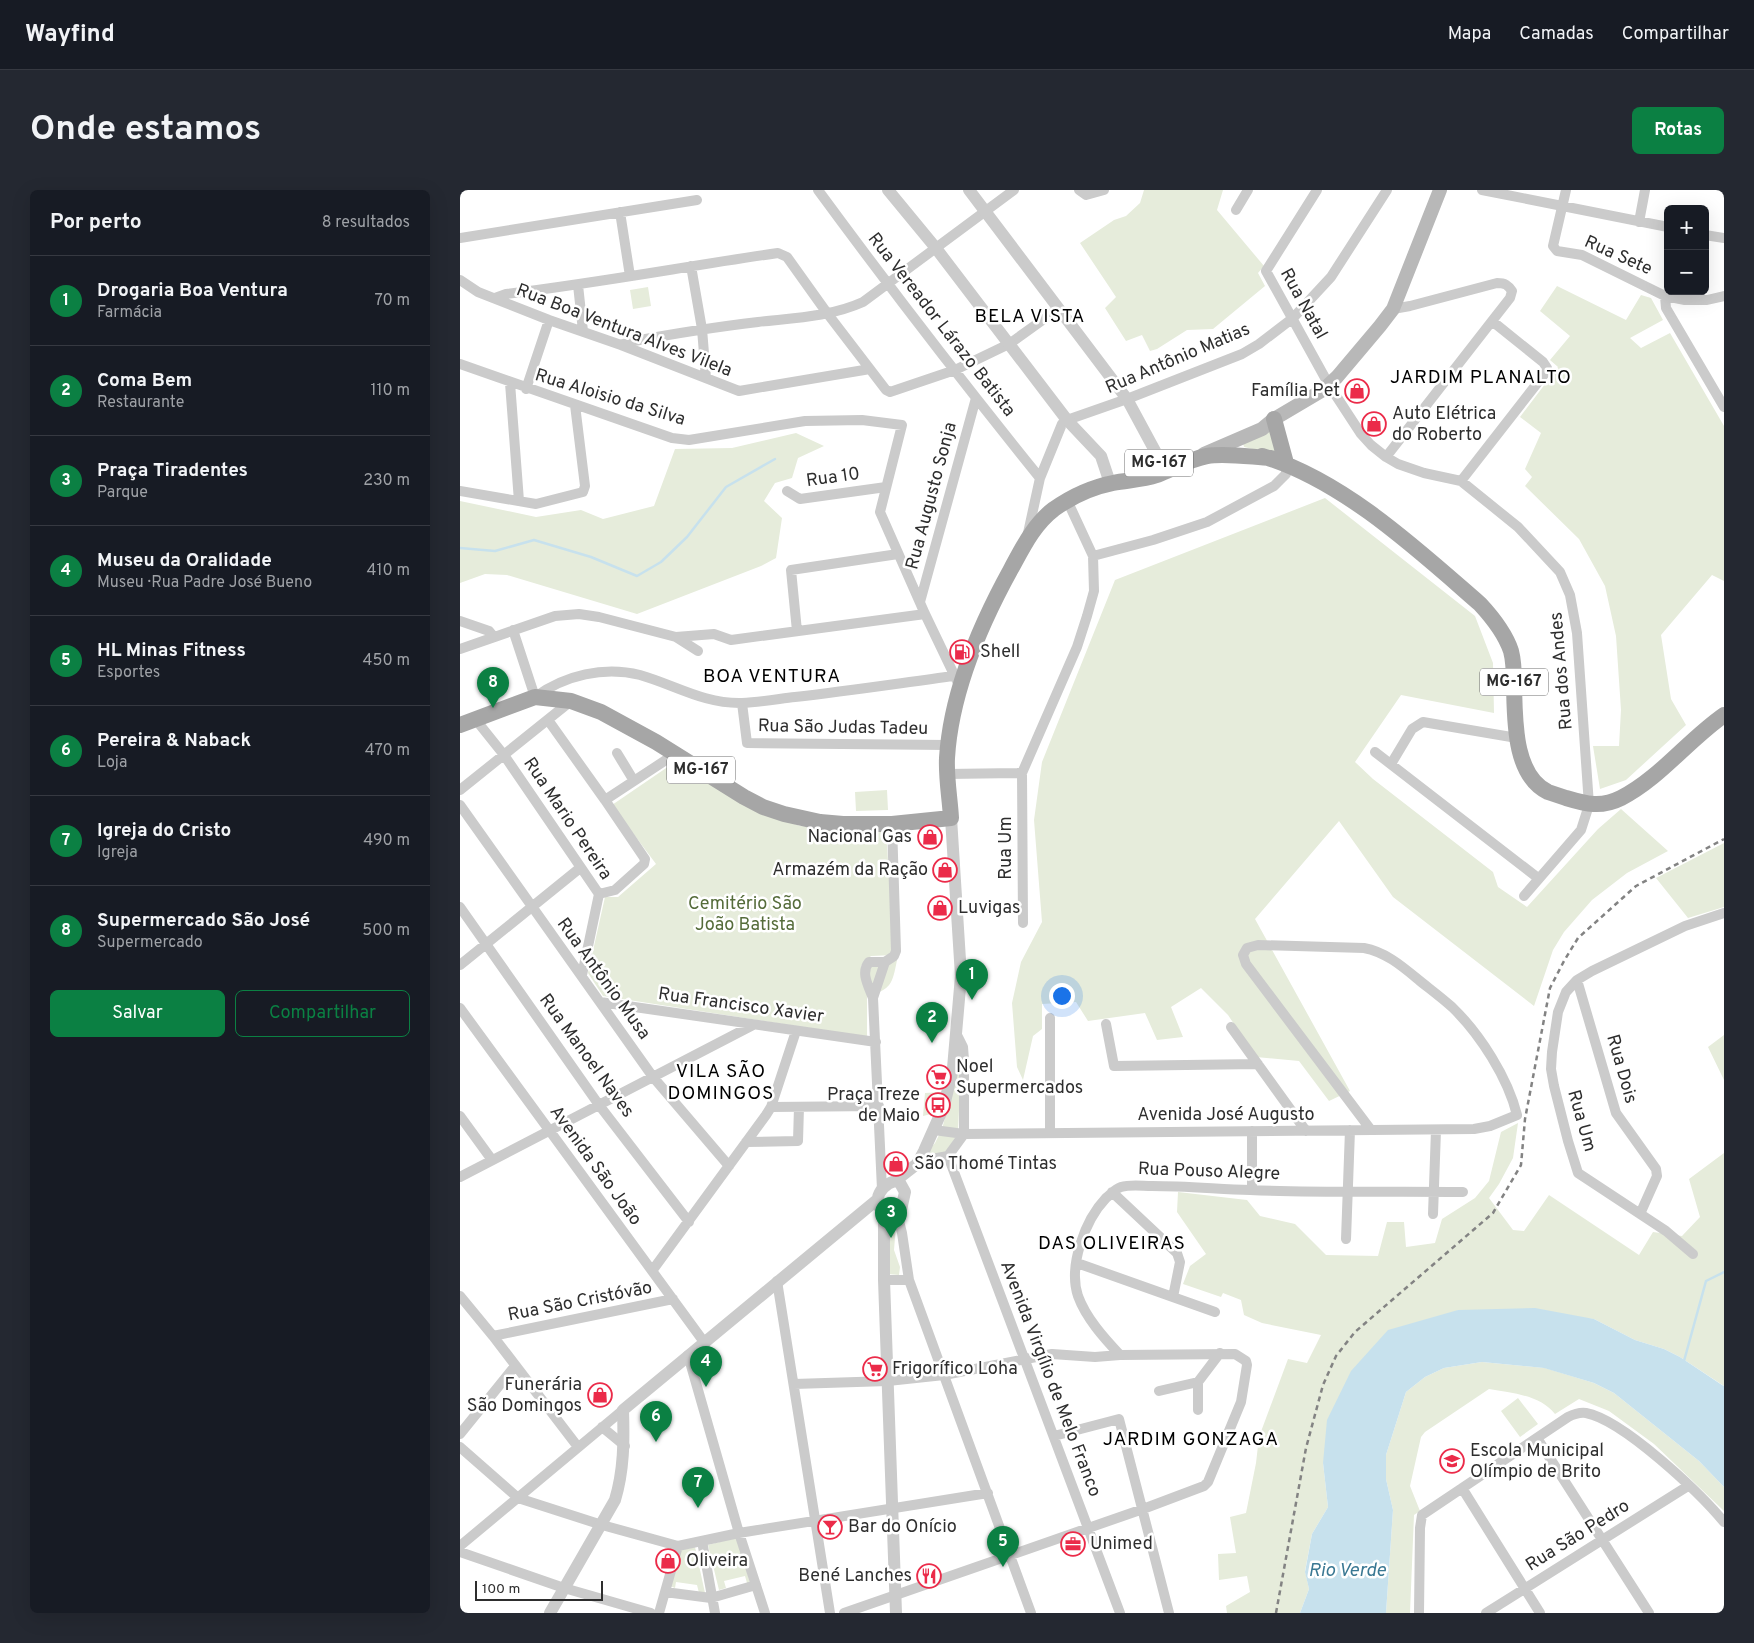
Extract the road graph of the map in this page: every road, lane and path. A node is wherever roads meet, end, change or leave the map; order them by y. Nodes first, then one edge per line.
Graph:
1 (818, 190) edge
2 (888, 190) edge
3 (969, 190) edge
4 (1014, 190) edge
5 (1079, 190) edge
6 (1104, 190) edge
7 (1248, 190) edge
8 (1317, 190) edge
9 (1387, 190) edge
10 (1440, 190) edge
11 (1482, 190) edge
12 (1566, 190) edge
13 (1645, 190) edge
14 (697, 200) dead end
15 (1563, 207) junction
16 (1236, 210) dead end
17 (986, 211) junction
18 (620, 212) junction
19 (1639, 222) junction
20 (1664, 226) edge
21 (1709, 236) edge
22 (460, 238) edge
23 (1724, 238) edge
24 (935, 247) junction
25 (691, 266) junction
26 (460, 272) edge
27 (630, 276) junction
28 (460, 280) edge
29 (887, 283) junction
30 (578, 285) junction
31 (1665, 296) junction
32 (1724, 296) edge
33 (495, 298) junction
34 (1393, 308) junction
35 (1058, 309) junction
36 (827, 313) junction
37 (1294, 318) junction
38 (549, 320) junction
39 (1492, 322) junction
40 (702, 329) junction
41 (583, 332) junction
42 (1009, 344) junction
43 (621, 345) junction
44 (460, 364) edge
45 (870, 369) junction
46 (955, 370) junction
47 (706, 378) junction
48 (510, 383) junction
49 (1329, 385) junction
50 (526, 389) junction
51 (976, 398) junction
52 (1127, 399) junction
53 (576, 405) junction
54 (1724, 407) edge
55 (1274, 419) junction
56 (1066, 420) junction
57 (1217, 448) junction
58 (1199, 449) junction
59 (1386, 457) junction
60 (1279, 461) junction
61 (1164, 468) junction
62 (1040, 478) junction
63 (1461, 481) junction
64 (1115, 482) junction
65 (886, 487) junction
66 (460, 491) edge
67 (787, 491) dead end
68 (1067, 500) junction
69 (519, 501) junction
70 (1027, 539) junction
71 (898, 554) junction
72 (1093, 556) junction
73 (920, 602) junction
74 (925, 614) junction
75 (460, 620) edge
76 (513, 630) junction
77 (797, 631) junction
78 (494, 636) junction
79 (676, 637) junction
80 (460, 650) edge
81 (698, 651) dead end
82 (957, 682) junction
83 (535, 697) junction
84 (572, 701) junction
85 (742, 703) junction
86 (1724, 715) edge
87 (476, 720) junction
88 (548, 720) junction
89 (460, 725) edge
90 (1517, 738) junction
91 (948, 745) junction
92 (1375, 752) dead end
93 (617, 753) dead end
94 (675, 754) junction
95 (504, 755) junction
96 (1391, 764) junction
97 (1022, 773) junction
98 (947, 774) junction
99 (634, 781) junction
100 (460, 790) edge
101 (605, 800) junction
102 (460, 805) edge
103 (1589, 805) junction
104 (951, 818) junction
105 (892, 824) junction
106 (580, 868) junction
107 (1538, 878) junction
108 (599, 894) junction
109 (1524, 896) dead end
110 (460, 907) edge
111 (532, 908) junction
112 (1724, 913) edge
113 (1023, 923) dead end
114 (486, 944) junction
115 (885, 962) junction
116 (460, 965) edge
117 (582, 975) junction
118 (1578, 980) junction
119 (873, 998) junction
120 (600, 1002) junction
121 (460, 1008) edge
122 (1050, 1018) dead end
123 (1106, 1024) dead end
124 (753, 1025) junction
125 (1231, 1027) dead end
126 (796, 1031) junction
127 (876, 1042) junction
128 (959, 1058) junction
129 (1258, 1064) junction
130 (653, 1077) junction
131 (599, 1105) junction
132 (879, 1106) junction
133 (771, 1107) junction
134 (799, 1107) junction
135 (460, 1116) edge
136 (934, 1130) junction
137 (1350, 1130) junction
138 (1371, 1130) junction
139 (1436, 1130) junction
140 (549, 1131) junction
141 (1252, 1131) junction
142 (1306, 1131) junction
143 (1050, 1132) junction
144 (964, 1134) junction
145 (746, 1142) junction
146 (948, 1156) junction
147 (492, 1160) junction
148 (917, 1164) junction
149 (729, 1166) junction
150 (460, 1177) edge
151 (895, 1181) junction
152 (1252, 1190) junction
153 (1434, 1191) junction
154 (905, 1192) junction
155 (1112, 1192) junction
156 (1347, 1192) junction
157 (1463, 1192) dead end
158 (885, 1205) junction
159 (1433, 1214) dead end
160 (1640, 1214) junction
161 (689, 1222) junction
162 (1346, 1239) dead end
163 (1692, 1254) dead end
164 (1077, 1263) junction
165 (652, 1271) junction
166 (884, 1280) junction
167 (909, 1280) junction
168 (777, 1281) junction
169 (1173, 1297) junction
170 (461, 1298) edge
171 (673, 1299) junction
172 (1215, 1312) dead end
173 (493, 1336) junction
174 (704, 1342) junction
175 (1220, 1353) junction
176 (688, 1355) junction
177 (1120, 1355) junction
178 (1025, 1358) junction
179 (515, 1366) junction
180 (944, 1375) junction
181 (888, 1380) junction
182 (1198, 1382) junction
183 (794, 1384) junction
184 (1159, 1391) dead end
185 (623, 1410) junction
186 (1198, 1410) dead end
187 (602, 1427) junction
188 (460, 1434) edge
189 (1054, 1436) junction
190 (1538, 1438) junction
191 (624, 1446) junction
192 (460, 1447) edge
193 (578, 1447) junction
194 (1688, 1486) junction
195 (1462, 1488) junction
196 (988, 1493) junction
197 (518, 1498) junction
198 (892, 1508) junction
199 (1143, 1509) junction
200 (815, 1521) junction
201 (1724, 1522) edge
202 (602, 1526) junction
203 (1089, 1528) junction
204 (739, 1533) junction
205 (1602, 1540) junction
206 (702, 1541) junction
207 (460, 1546) edge
208 (678, 1546) junction
209 (460, 1552) edge
210 (1010, 1555) junction
211 (756, 1585) junction
212 (564, 1588) junction
213 (1525, 1588) junction
214 (665, 1592) junction
215 (896, 1595) junction
216 (712, 1598) junction
217 (1419, 1599) junction
218 (550, 1613) edge
219 (651, 1613) edge
220 (659, 1613) edge
221 (715, 1613) edge
222 (765, 1613) edge
223 (830, 1613) edge
224 (844, 1613) edge
225 (896, 1613) edge
226 (1031, 1613) edge
227 (1120, 1613) edge
228 (1169, 1613) edge
229 (1419, 1613) edge
230 (1428, 1613) edge
231 (1486, 1613) edge
232 (1540, 1613) edge
233 (1649, 1613) edge

1 - 29 street, Rua Vereador Lárazo Batista
2 - 24 street
3 - 17 street
4 - 17 street
5 - 6 street
7 - 16 street
8 - 37 street, Rua Natal
9 - 37 street, Rua Antônio Matias
10 - 34 main road
11 - 15 street
12 - 15 street
13 - 19 street
14 - 18 street
15 - 19 street
15 - 31 street, Rua Sete
17 - 24 street
17 - 35 street
18 - 22 street
18 - 27 street
19 - 20 street
21 - 23 street
24 - 29 street
24 - 42 street
25 - 27 street
25 - 36 street
25 - 40 street
26 - 28 street
27 - 30 street
28 - 33 street, Rua Boa Ventura Alves Vilela
29 - 36 street
29 - 46 street, Rua Vereador Lárazo Batista
30 - 33 street
30 - 41 street
31 - 32 street, Rua Sete
31 - 54 street
33 - 38 street, Rua Boa Ventura Alves Vilela
34 - 39 street
34 - 49 main road
35 - 42 street
35 - 52 street
36 - 40 street
36 - 45 street
37 - 49 street, Rua Natal
37 - 52 street, Rua Antônio Matias
38 - 41 street, Rua Boa Ventura Alves Vilela
38 - 50 street
39 - 59 street
39 - 63 street
40 - 43 street
40 - 47 street
41 - 43 street, Rua Boa Ventura Alves Vilela
42 - 46 street
42 - 56 street
43 - 47 street, Rua Boa Ventura Alves Vilela
44 - 48 street, Rua Aloisio da Silva
45 - 46 street
45 - 47 street, Rua Boa Ventura Alves Vilela
46 - 51 street, Rua Vereador Lárazo Batista
48 - 50 street, Rua Aloisio da Silva
48 - 69 street
49 - 55 main road
49 - 59 street, Rua dos Andes
50 - 53 street, Rua Aloisio da Silva
51 - 62 street, Rua Vereador Lárazo Batista
51 - 73 street, Rua Augusto Sonja
52 - 56 street, Rua Antônio Matias
52 - 61 street
53 - 65 street, Rua Aloisio da Silva
53 - 69 street
55 - 57 main road
55 - 58 main road, MG-167
55 - 60 main road
56 - 62 street
56 - 64 street
57 - 58 main road, MG-167
57 - 60 main road, MG-167
57 - 61 main road
58 - 61 main road, MG-167
59 - 63 street, Rua dos Andes
60 - 61 main road, MG-167
60 - 72 street
60 - 90 main road, MG-167
61 - 64 main road, MG-167
62 - 70 street
63 - 103 street, Rua dos Andes
64 - 68 main road, MG-167
65 - 67 street, Rua 10
65 - 71 street
66 - 69 street
68 - 70 main road, MG-167
68 - 72 street
70 - 82 main road, MG-167
71 - 73 street
71 - 77 street
72 - 97 street
73 - 74 street
74 - 77 street
74 - 82 street
75 - 78 street
76 - 78 street
76 - 79 street
76 - 83 street
77 - 79 street
78 - 80 street
79 - 81 street
82 - 85 street
82 - 91 main road, MG-167
83 - 84 main road, MG-167
83 - 85 street
83 - 87 main road, MG-167
84 - 88 street
84 - 94 main road, MG-167
85 - 91 street, Rua São Judas Tadeu
86 - 103 main road, MG-167
87 - 89 main road, MG-167
87 - 95 street, Rua Mario Pereira
88 - 95 street
88 - 101 street
90 - 96 street
90 - 103 main road, MG-167
91 - 98 main road, MG-167
92 - 96 street
93 - 99 street
94 - 99 street
94 - 105 main road, MG-167
95 - 100 street
95 - 106 street, Rua Mario Pereira
96 - 107 street
97 - 98 street
97 - 113 street, Rua Um
98 - 104 main road, MG-167
99 - 101 street
101 - 108 street
102 - 111 street, Rua Antônio Musa
103 - 107 street
104 - 105 main road, MG-167
104 - 128 street
105 - 115 street
106 - 108 street, Rua Mario Pereira
106 - 111 street
107 - 109 street
108 - 117 street, Rua Mario Pereira
110 - 114 street, Rua Manoel Naves
111 - 114 street
111 - 117 street, Rua Antônio Musa
112 - 118 street
114 - 116 street
114 - 131 street, Rua Manoel Naves
115 - 119 street
115 - 119 street
117 - 120 street, Rua Antônio Musa
118 - 160 street, Rua Dois
118 - 160 street, Rua Um
119 - 127 street
120 - 124 street, Rua Francisco Xavier
120 - 130 street, Rua Antônio Musa
121 - 140 street, Avenida São João
122 - 143 street
123 - 129 street
124 - 126 street, Rua Francisco Xavier
124 - 130 street
125 - 129 street
126 - 127 street, Rua Francisco Xavier
126 - 133 street
127 - 132 street
128 - 136 street
128 - 144 street
129 - 142 street
130 - 131 street
130 - 149 street, Rua Antônio Musa
131 - 140 street
131 - 161 street, Rua Manoel Naves
132 - 134 street
132 - 158 street
133 - 134 street
133 - 145 street
134 - 145 street
135 - 147 street
136 - 144 street, Avenida José Augusto
136 - 148 street
137 - 138 street, Avenida José Augusto
137 - 142 street, Avenida José Augusto
137 - 156 street
138 - 139 street, Avenida José Augusto
138 - 139 street, Avenida José Augusto
139 - 153 street
140 - 147 street
140 - 165 street, Avenida São João
141 - 142 street, Avenida José Augusto
141 - 143 street, Avenida José Augusto
141 - 152 street
143 - 144 street, Avenida José Augusto
144 - 146 street
145 - 149 street
146 - 148 street
146 - 178 street, Avenida Virgílio de Melo Franco
147 - 150 street
148 - 151 street
148 - 154 street
149 - 161 street
151 - 154 street
151 - 158 street
152 - 155 street, Rua Pouso Alegre
152 - 156 street, Rua Pouso Alegre
153 - 156 street, Rua Pouso Alegre
153 - 157 street, Rua Pouso Alegre
153 - 159 street
154 - 158 street
155 - 164 street
155 - 169 street
156 - 162 street
158 - 166 street
158 - 167 street
158 - 168 street
160 - 163 street, Rua Um
161 - 165 street
164 - 169 street
164 - 177 street
165 - 171 street, Avenida São João
166 - 167 street
166 - 181 street
167 - 180 street
168 - 174 street
168 - 183 street
169 - 172 street
170 - 173 street
171 - 173 street, Rua São Cristóvão
171 - 174 street, Avenida São João
173 - 179 street
174 - 176 street
175 - 177 street
175 - 182 street
175 - 199 street
176 - 185 street
176 - 204 street
177 - 178 street
178 - 180 street
178 - 189 street, Avenida Virgílio de Melo Franco
179 - 188 street
179 - 193 street
180 - 181 street
180 - 196 street
181 - 183 street
181 - 198 street
182 - 184 street
182 - 186 street
183 - 200 street
185 - 187 street
185 - 191 street
187 - 191 street
187 - 193 street
189 - 199 street
189 - 203 street, Avenida Virgílio de Melo Franco
190 - 194 street
190 - 195 street
190 - 205 street
191 - 202 street
192 - 197 street
193 - 197 street
194 - 201 street
194 - 205 street, Rua São Pedro
195 - 213 street
195 - 217 street
196 - 198 street
196 - 210 street
197 - 202 street
197 - 207 street
198 - 200 street
198 - 215 street
199 - 203 street
199 - 228 street
200 - 204 street
200 - 223 street
202 - 208 street
202 - 212 street
203 - 210 street
203 - 227 street, Avenida Virgílio de Melo Franco
204 - 206 street
204 - 211 street
205 - 213 street, Rua São Pedro
205 - 233 street
206 - 208 street
206 - 216 street
208 - 214 street
209 - 212 street
210 - 215 street
210 - 226 street
211 - 216 street
211 - 222 street
212 - 218 street
212 - 219 street
213 - 231 street, Rua São Pedro
213 - 232 street
214 - 216 street
214 - 220 street
215 - 224 street
215 - 225 street
216 - 221 street
217 - 229 street
217 - 230 street

